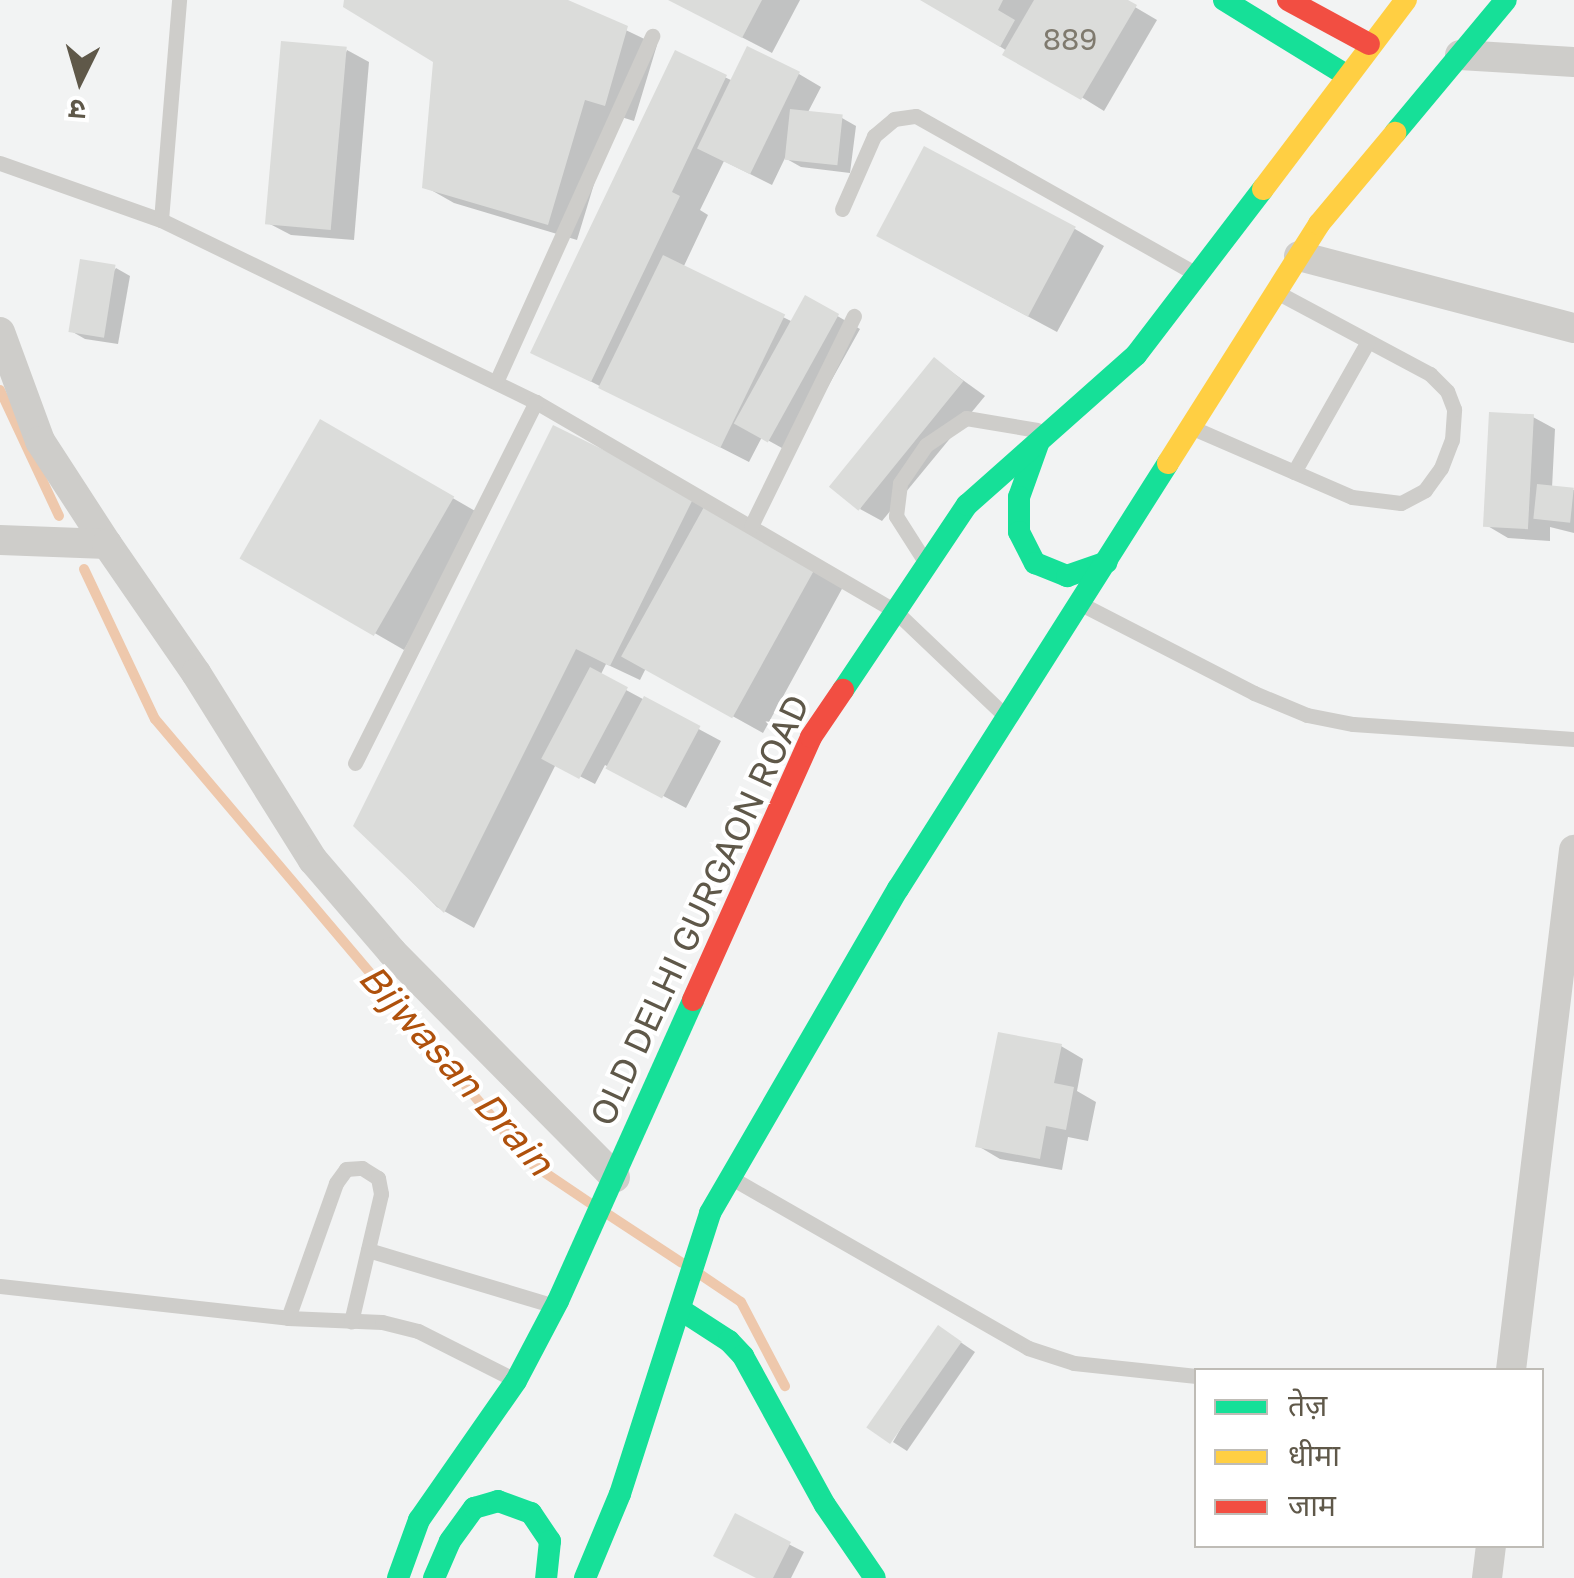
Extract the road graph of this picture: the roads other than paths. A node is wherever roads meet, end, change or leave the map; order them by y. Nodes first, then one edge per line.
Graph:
1 (179, 0) edge
2 (1224, 0) edge
3 (1288, 0) edge
4 (1406, 0) edge
5 (1506, 0) edge
6 (652, 36) dead end
7 (1369, 44) junction
8 (1460, 55) junction
9 (1574, 62) edge
10 (1346, 74) junction
11 (0, 163) edge
12 (842, 209) dead end
13 (160, 220) junction
14 (1299, 256) junction
15 (1197, 274) junction
16 (1276, 292) junction
17 (854, 316) dead end
18 (1574, 328) edge
19 (0, 332) edge
20 (1368, 342) junction
21 (496, 382) junction
22 (536, 402) junction
23 (1192, 428) junction
24 (1044, 437) junction
25 (1294, 472) junction
26 (751, 526) junction
27 (0, 540) edge
28 (107, 544) junction
29 (1108, 562) junction
30 (926, 563) junction
31 (1081, 604) junction
32 (894, 610) junction
33 (1008, 718) junction
34 (1574, 739) edge
35 (355, 763) dead end
36 (1574, 850) edge
37 (731, 1178) junction
38 (611, 1186) junction
39 (368, 1250) junction
40 (0, 1286) edge
41 (682, 1302) junction
42 (555, 1306) junction
43 (288, 1318) junction
44 (351, 1322) junction
45 (1511, 1368) edge
46 (1194, 1375) edge
47 (516, 1381) junction
48 (1490, 1548) edge
49 (398, 1578) edge
50 (434, 1578) edge
51 (546, 1578) edge
52 (585, 1578) edge
53 (875, 1578) edge
54 (1487, 1578) edge

1 - 13 lane
2 - 10 main road
3 - 7 main road
4 - 7 main road, OLD DELHI GURGAON ROAD
5 - 8 main road
6 - 21 lane
7 - 10 main road, OLD DELHI GURGAON ROAD
8 - 9 street
8 - 14 main road
10 - 15 main road, OLD DELHI GURGAON ROAD
11 - 13 lane
12 - 15 lane
13 - 21 lane
14 - 16 main road
14 - 18 street
15 - 24 main road, OLD DELHI GURGAON ROAD
16 - 20 lane
16 - 23 main road
17 - 26 lane
19 - 28 street
20 - 25 lane
20 - 25 lane
21 - 22 lane
22 - 26 lane
22 - 35 lane
23 - 25 lane
23 - 29 main road
24 - 29 main road
24 - 30 main road, OLD DELHI GURGAON ROAD
24 - 30 lane
26 - 32 lane
27 - 28 street
28 - 38 street
29 - 31 main road
30 - 32 main road, OLD DELHI GURGAON ROAD
31 - 33 main road
31 - 34 lane
32 - 33 lane
32 - 38 main road, OLD DELHI GURGAON ROAD
33 - 37 main road
36 - 45 street
37 - 41 main road
37 - 46 lane
38 - 42 main road, OLD DELHI GURGAON ROAD
39 - 42 lane
39 - 43 lane
39 - 44 lane
40 - 43 lane
41 - 52 main road
41 - 53 main road
42 - 47 main road, OLD DELHI GURGAON ROAD
43 - 44 lane
44 - 47 lane
47 - 49 main road, OLD DELHI GURGAON ROAD
48 - 54 street
50 - 51 main road

